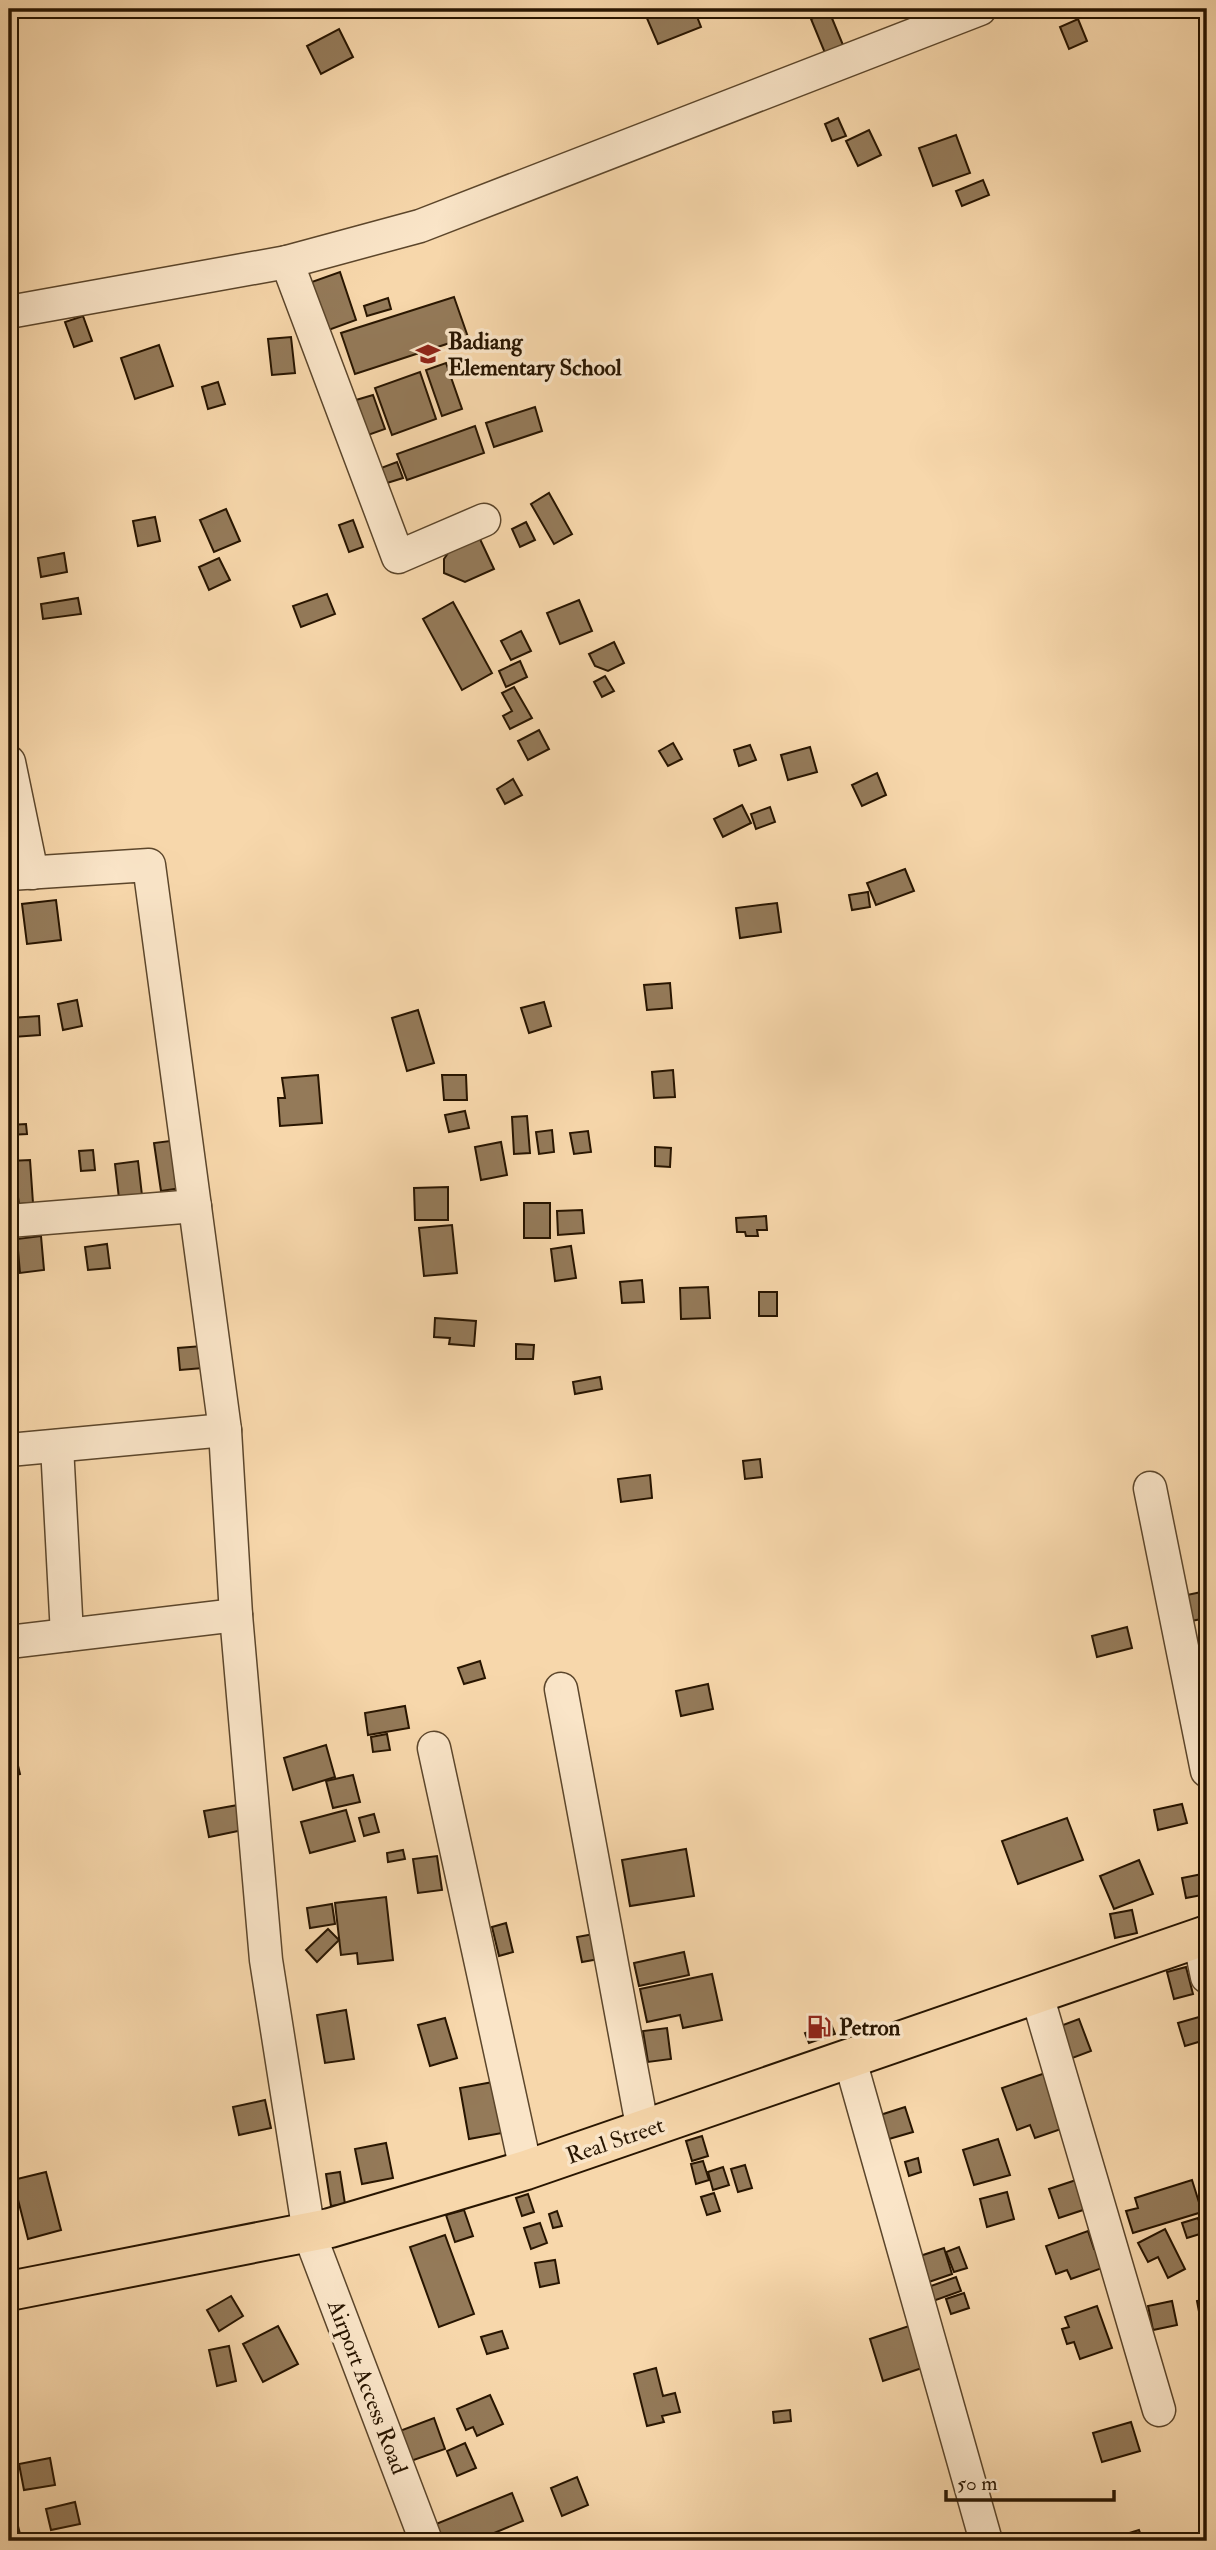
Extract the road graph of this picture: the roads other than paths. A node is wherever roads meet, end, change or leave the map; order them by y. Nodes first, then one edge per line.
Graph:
1 (979, 9) edge
2 (287, 262) junction
3 (9, 312) edge
4 (484, 520) dead end
5 (9, 762) edge
6 (20, 874) edge
7 (195, 1206) junction
8 (9, 1221) edge
9 (225, 1430) junction
10 (57, 1446) junction
11 (9, 1450) edge
12 (1150, 1488) dead end
13 (236, 1615) junction
14 (67, 1635) junction
15 (9, 1642) edge
16 (561, 1689) dead end
17 (434, 1748) dead end
18 (1207, 1771) edge
19 (1203, 1936) edge
20 (1207, 1977) edge
21 (1037, 1995) junction
22 (850, 2060) junction
23 (643, 2131) junction
24 (526, 2170) junction
25 (309, 2233) junction
26 (9, 2291) edge
27 (1159, 2410) dead end
28 (426, 2541) edge
29 (986, 2541) edge

1 - 2 street
2 - 3 street
2 - 4 street
5 - 6 street
6 - 7 street, Airport Access Road
7 - 8 street
7 - 9 street, Airport Access Road
9 - 10 street
9 - 13 street, Airport Access Road
10 - 11 street
10 - 14 street
12 - 18 street
13 - 14 street
13 - 25 street, Airport Access Road
14 - 15 street
16 - 23 street
17 - 24 street
19 - 20 street
19 - 21 main road, Real Street
21 - 22 main road, Real Street
21 - 27 street
22 - 23 main road, Real Street
22 - 29 street
23 - 24 main road, Real Street
24 - 25 main road, Real Street
25 - 26 main road, Real Street
25 - 28 street, Airport Access Road

